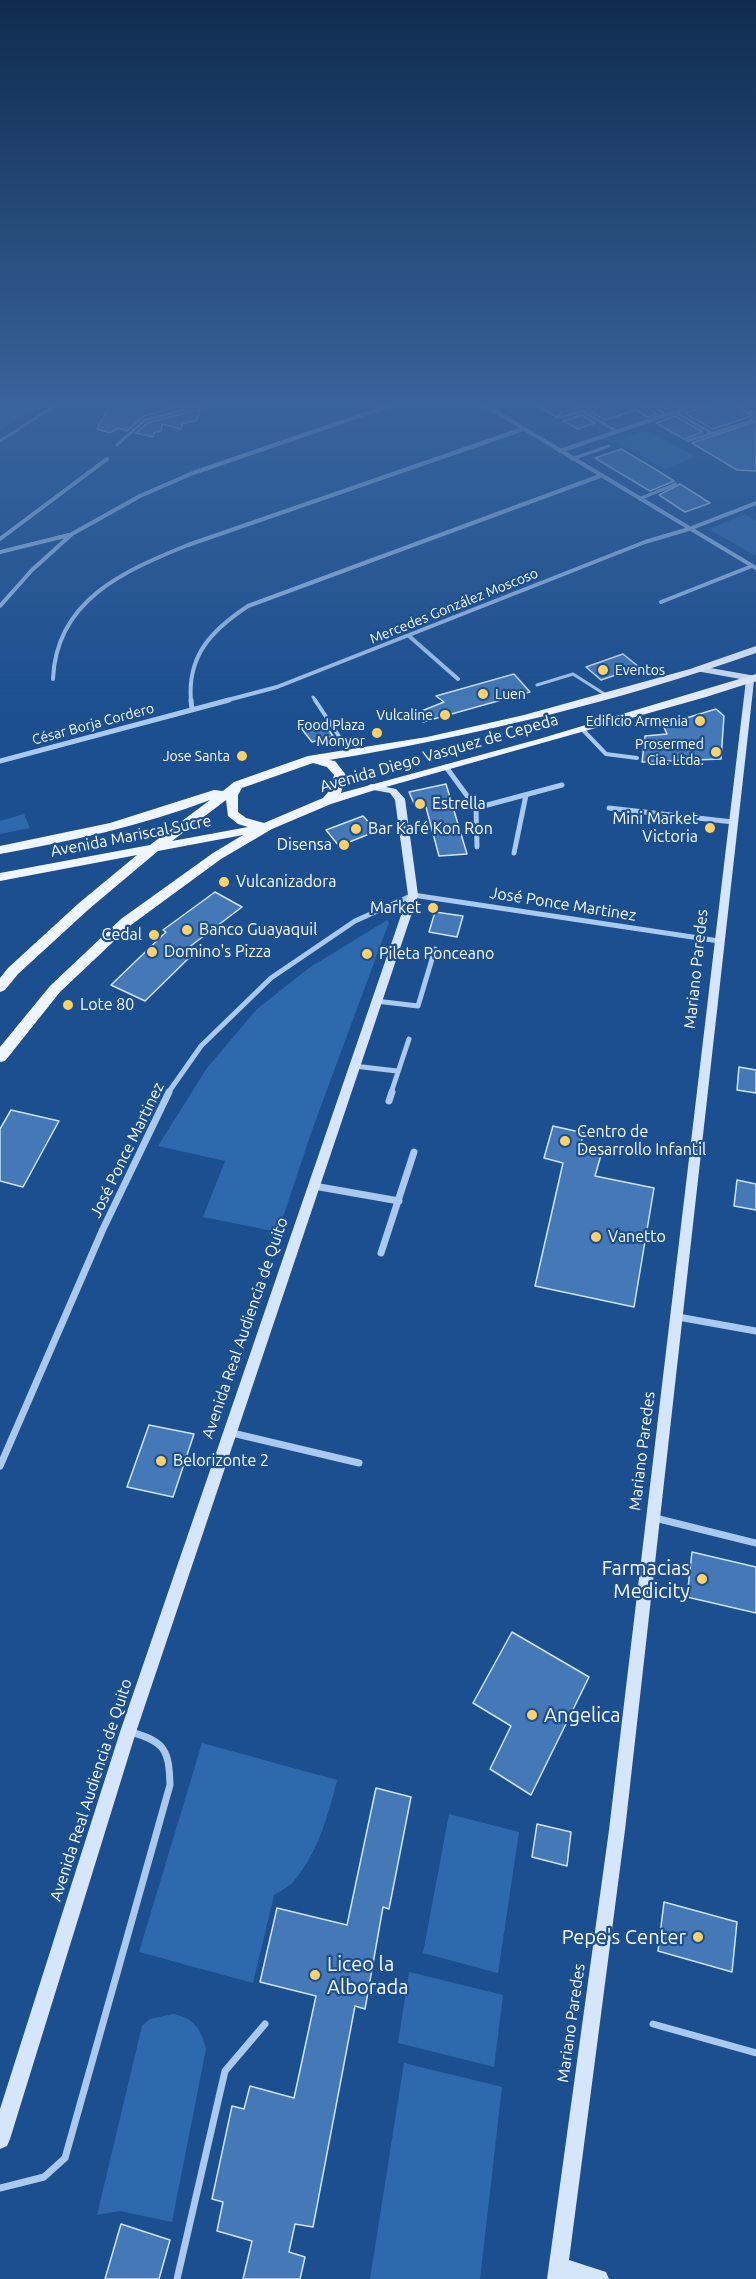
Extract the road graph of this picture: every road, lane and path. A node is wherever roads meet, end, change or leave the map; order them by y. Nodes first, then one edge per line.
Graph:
1 (42, 507) edge
2 (120, 507) edge
3 (297, 507) edge
4 (515, 507) edge
5 (653, 507) edge
6 (745, 507) edge
7 (689, 529) junction
8 (72, 534) junction
9 (0, 539) edge
10 (0, 552) edge
11 (754, 567) edge
12 (661, 602) dead end
13 (0, 606) edge
14 (409, 636) junction
15 (756, 649) edge
16 (699, 669) junction
17 (754, 678) edge
18 (53, 679) dead end
19 (458, 679) dead end
20 (537, 685) dead end
21 (606, 695) junction
22 (313, 697) dead end
23 (192, 710) junction
24 (583, 730) junction
25 (350, 753) junction
26 (637, 758) dead end
27 (312, 759) junction
28 (0, 761) edge
29 (446, 767) junction
30 (238, 785) junction
31 (562, 785) dead end
32 (371, 787) junction
33 (526, 795) junction
34 (327, 801) junction
35 (476, 808) junction
36 (609, 808) dead end
37 (733, 822) junction
38 (268, 826) junction
39 (477, 847) dead end
40 (153, 849) junction
41 (0, 850) edge
42 (514, 853) dead end
43 (0, 877) edge
44 (412, 895) junction
45 (719, 941) junction
46 (435, 949) dead end
47 (0, 987) edge
48 (376, 1001) junction
49 (409, 1039) dead end
50 (0, 1057) edge
51 (354, 1066) junction
52 (397, 1071) junction
53 (389, 1101) dead end
54 (414, 1152) dead end
55 (313, 1186) junction
56 (399, 1201) junction
57 (381, 1253) dead end
58 (678, 1317) junction
59 (756, 1331) edge
60 (228, 1432) junction
61 (359, 1463) dead end
62 (0, 1466) edge
63 (654, 1518) junction
64 (756, 1543) edge
65 (128, 1732) junction
66 (266, 2024) dead end
67 (653, 2024) dead end
68 (756, 2053) edge
69 (0, 2139) edge
70 (0, 2188) edge
71 (557, 2273) edge
72 (177, 2279) edge
73 (599, 2279) edge

1 - 9 street
2 - 8 street
3 - 18 street
4 - 23 street
5 - 7 street
6 - 7 street, Mercedes González Moscoso
7 - 11 street
7 - 14 street, Mercedes González Moscoso
8 - 10 street
8 - 13 street
11 - 12 street
14 - 19 street
14 - 23 street, Mercedes González Moscoso
15 - 16 main road, Avenida Diego Vasquez de Cepeda
16 - 17 main road
16 - 21 main road, Avenida Diego Vasquez de Cepeda
17 - 24 main road, Avenida Diego Vasquez de Cepeda
17 - 37 main road, Mariano Paredes
20 - 21 lane
21 - 25 main road, Avenida Diego Vasquez de Cepeda
22 - 25 lane
23 - 28 street, César Borja Cordero
24 - 26 lane
24 - 29 main road, Avenida Diego Vasquez de Cepeda
25 - 27 main road, Avenida Diego Vasquez de Cepeda
27 - 30 main road, Avenida Diego Vasquez de Cepeda
27 - 34 main road
29 - 32 main road, Avenida Diego Vasquez de Cepeda
29 - 35 street
30 - 38 main road
30 - 40 main road, Avenida Diego Vasquez de Cepeda
30 - 41 main road, Avenida Mariscal Sucre
31 - 33 street
32 - 34 main road, Avenida Diego Vasquez de Cepeda
32 - 44 main road, Avenida Real Audiencia de Quito
33 - 35 street
33 - 42 street
34 - 38 main road, Avenida Diego Vasquez de Cepeda
35 - 39 street
36 - 37 street
37 - 45 main road, Mariano Paredes
38 - 40 main road, Avenida Mariscal Sucre
38 - 50 main road, Avenida Diego Vasquez de Cepeda
40 - 43 main road, Avenida Mariscal Sucre
40 - 47 main road, Avenida Diego Vasquez de Cepeda
44 - 45 street, José Ponce Martinez
44 - 48 main road, Avenida Real Audiencia de Quito
44 - 62 street, José Ponce Martinez
45 - 58 main road, Mariano Paredes
46 - 48 street
48 - 51 main road, Avenida Real Audiencia de Quito
49 - 52 street
51 - 52 street
51 - 55 main road, Avenida Real Audiencia de Quito
52 - 53 street
54 - 56 street
55 - 56 street
55 - 60 main road, Avenida Real Audiencia de Quito
56 - 57 street
58 - 59 street
58 - 63 main road, Mariano Paredes
60 - 61 street
60 - 65 main road, Avenida Real Audiencia de Quito
63 - 64 street
63 - 71 main road, Mariano Paredes
65 - 69 main road, Avenida Real Audiencia de Quito
65 - 70 lane
66 - 72 lane
67 - 68 lane
71 - 73 main road

